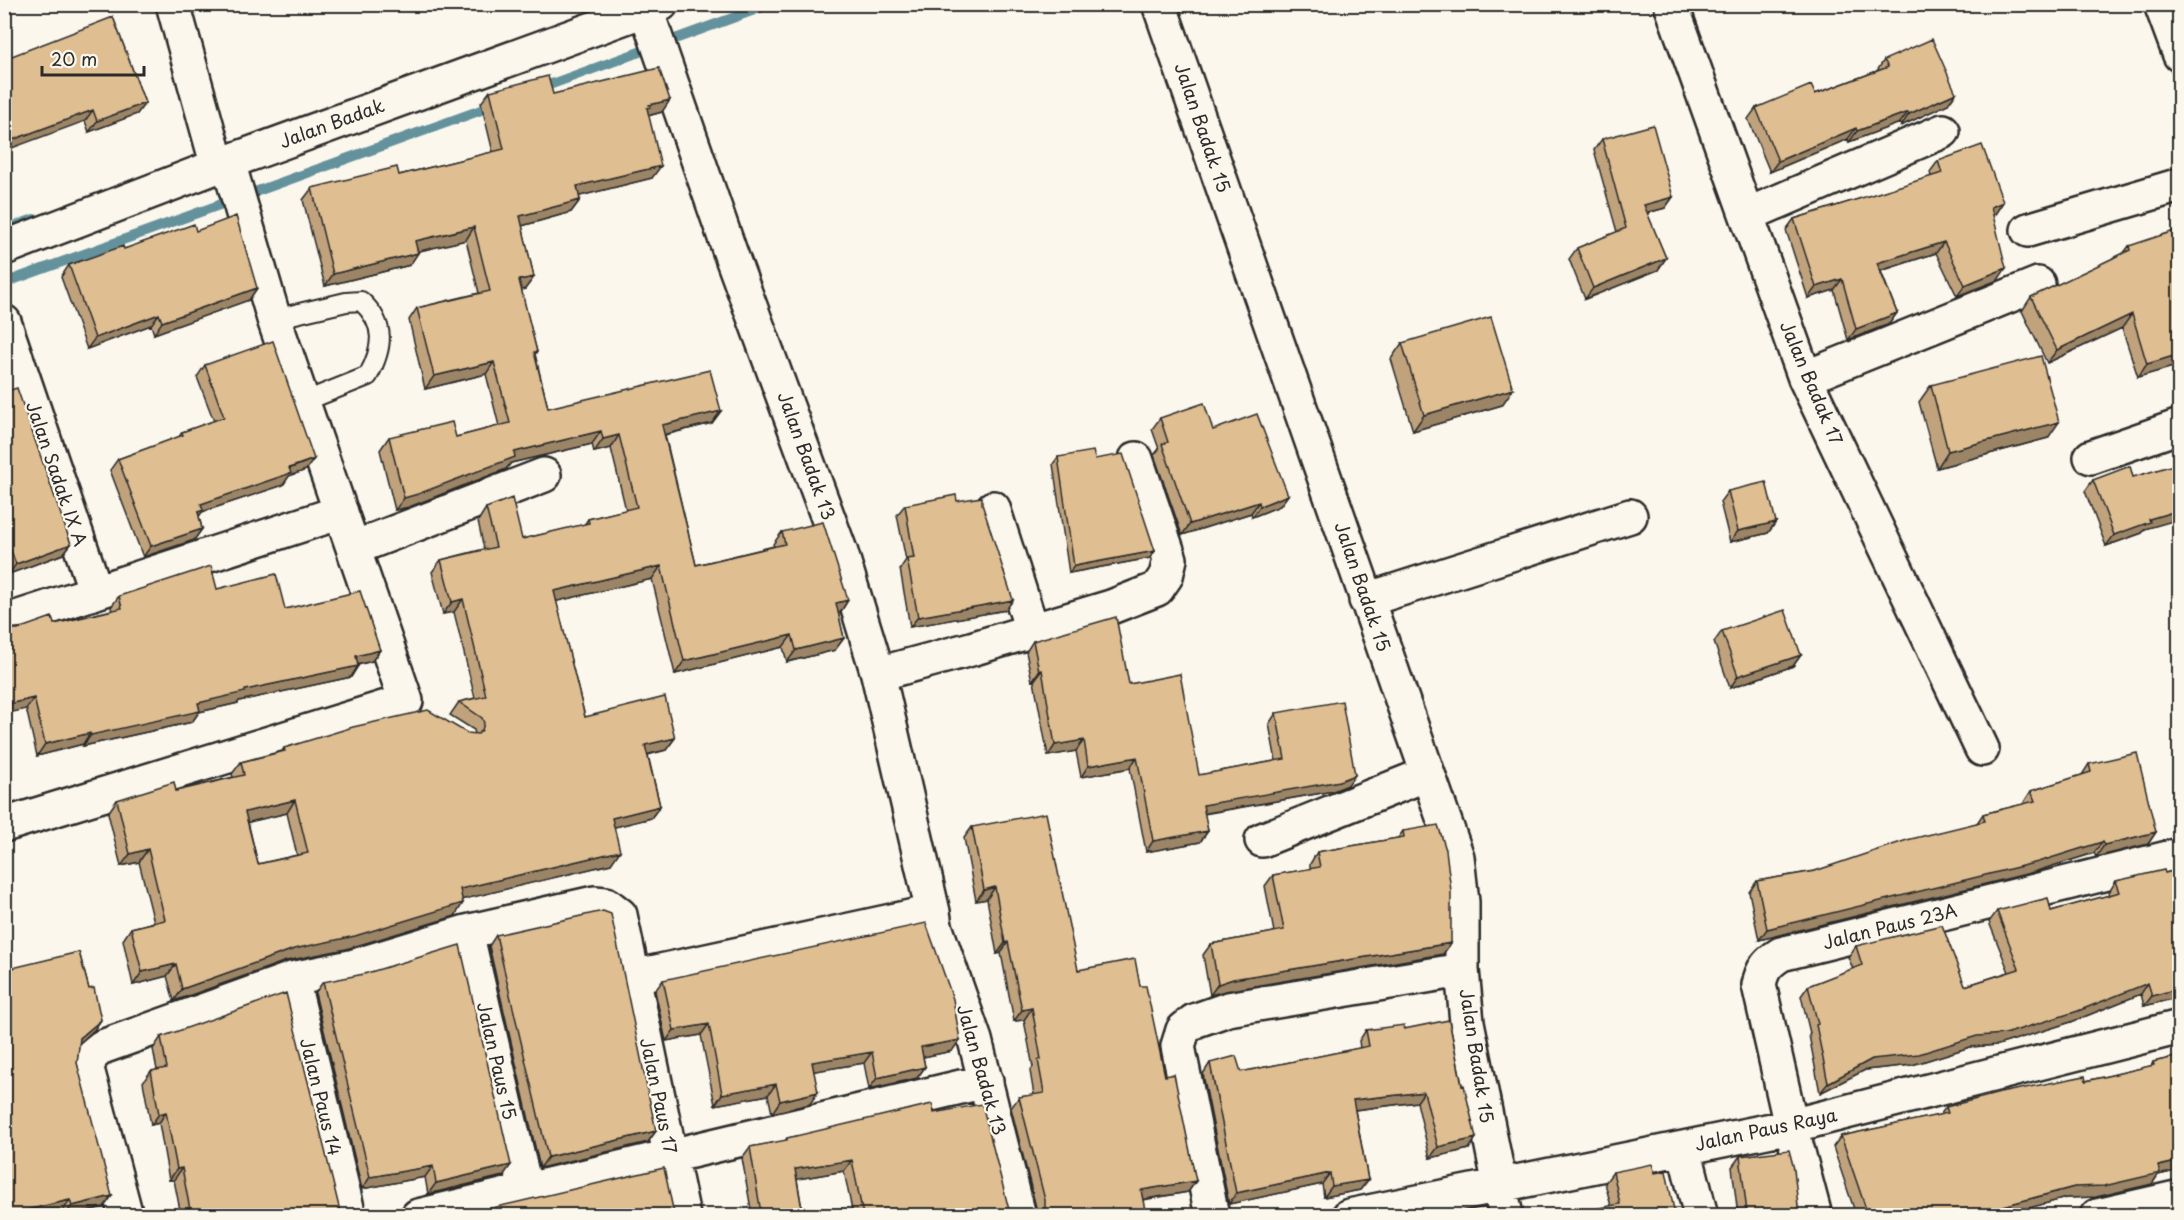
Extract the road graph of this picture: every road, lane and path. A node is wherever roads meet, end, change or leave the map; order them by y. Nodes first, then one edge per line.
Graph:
1 (174, 4) edge
2 (1160, 4) edge
3 (1671, 4) edge
4 (2161, 4) edge
5 (650, 6) edge
6 (2180, 55) edge
7 (1943, 132) dead end
8 (223, 164) junction
9 (2180, 185) edge
10 (1747, 215) junction
11 (2028, 230) dead end
12 (4, 248) edge
13 (2038, 284) dead end
14 (274, 320) junction
15 (4, 322) edge
16 (1804, 378) junction
17 (303, 402) junction
18 (2180, 426) edge
19 (2091, 458) dead end
20 (1136, 459) dead end
21 (544, 475) dead end
22 (993, 508) dead end
23 (341, 512) junction
24 (1630, 516) dead end
25 (354, 548) junction
26 (96, 592) junction
27 (1366, 600) junction
28 (4, 622) edge
29 (1032, 630) junction
30 (878, 674) junction
31 (1982, 748) dead end
32 (1427, 774) junction
33 (4, 825) edge
34 (1262, 840) dead end
35 (2180, 855) edge
36 (934, 919) junction
37 (466, 932) junction
38 (1462, 970) junction
39 (633, 977) junction
40 (292, 979) junction
41 (2180, 1027) edge
42 (986, 1081) junction
43 (1791, 1126) junction
44 (1684, 1148) junction
45 (670, 1156) junction
46 (526, 1191) junction
47 (2180, 1197) edge
48 (1502, 1200) edge
49 (126, 1215) edge
50 (349, 1215) edge
51 (417, 1215) edge
52 (683, 1215) edge
53 (1020, 1215) edge
54 (1212, 1215) edge
55 (1349, 1215) edge
56 (1701, 1215) edge
57 (1815, 1215) edge
58 (2097, 1215) edge

1 - 8 street
2 - 27 street, Jalan Badak 15
3 - 10 street, Jalan Badak 17
4 - 6 street
5 - 8 street, Jalan Badak
5 - 30 street, Jalan Badak 13
7 - 10 street
8 - 12 street, Jalan Badak
8 - 14 street
9 - 11 street
10 - 16 street, Jalan Badak 17
13 - 16 street
14 - 17 street
14 - 17 lane
15 - 26 street, Jalan Sadak IX A
16 - 31 street, Jalan Badak 17
17 - 23 street
18 - 19 street
20 - 29 street
21 - 25 street
22 - 29 street
23 - 25 street
23 - 26 street
24 - 27 street
25 - 33 street
26 - 28 street
27 - 32 street, Jalan Badak 15
29 - 30 street
30 - 36 street, Jalan Badak 13
32 - 34 street
32 - 38 street, Jalan Badak 15
35 - 43 street, Jalan Paus 23A
36 - 39 street
36 - 42 street, Jalan Badak 13
37 - 39 street, Jalan Paus 17
37 - 40 street, Jalan Paus 17
37 - 46 street, Jalan Paus 15
38 - 48 street, Jalan Badak 15
38 - 54 street
39 - 45 street, Jalan Paus 17
40 - 49 street, Jalan Paus 17
40 - 50 street, Jalan Paus 14
41 - 43 street, Jalan Paus Raya
42 - 45 street
42 - 53 street, Jalan Badak 13
43 - 44 street, Jalan Paus Raya
43 - 57 street, Jalan Paus 23A
44 - 48 street, Jalan Paus Raya
44 - 56 street
45 - 46 street
45 - 52 street, Jalan Paus 17
46 - 51 street
47 - 58 street
48 - 55 street, Jalan Paus Raya

